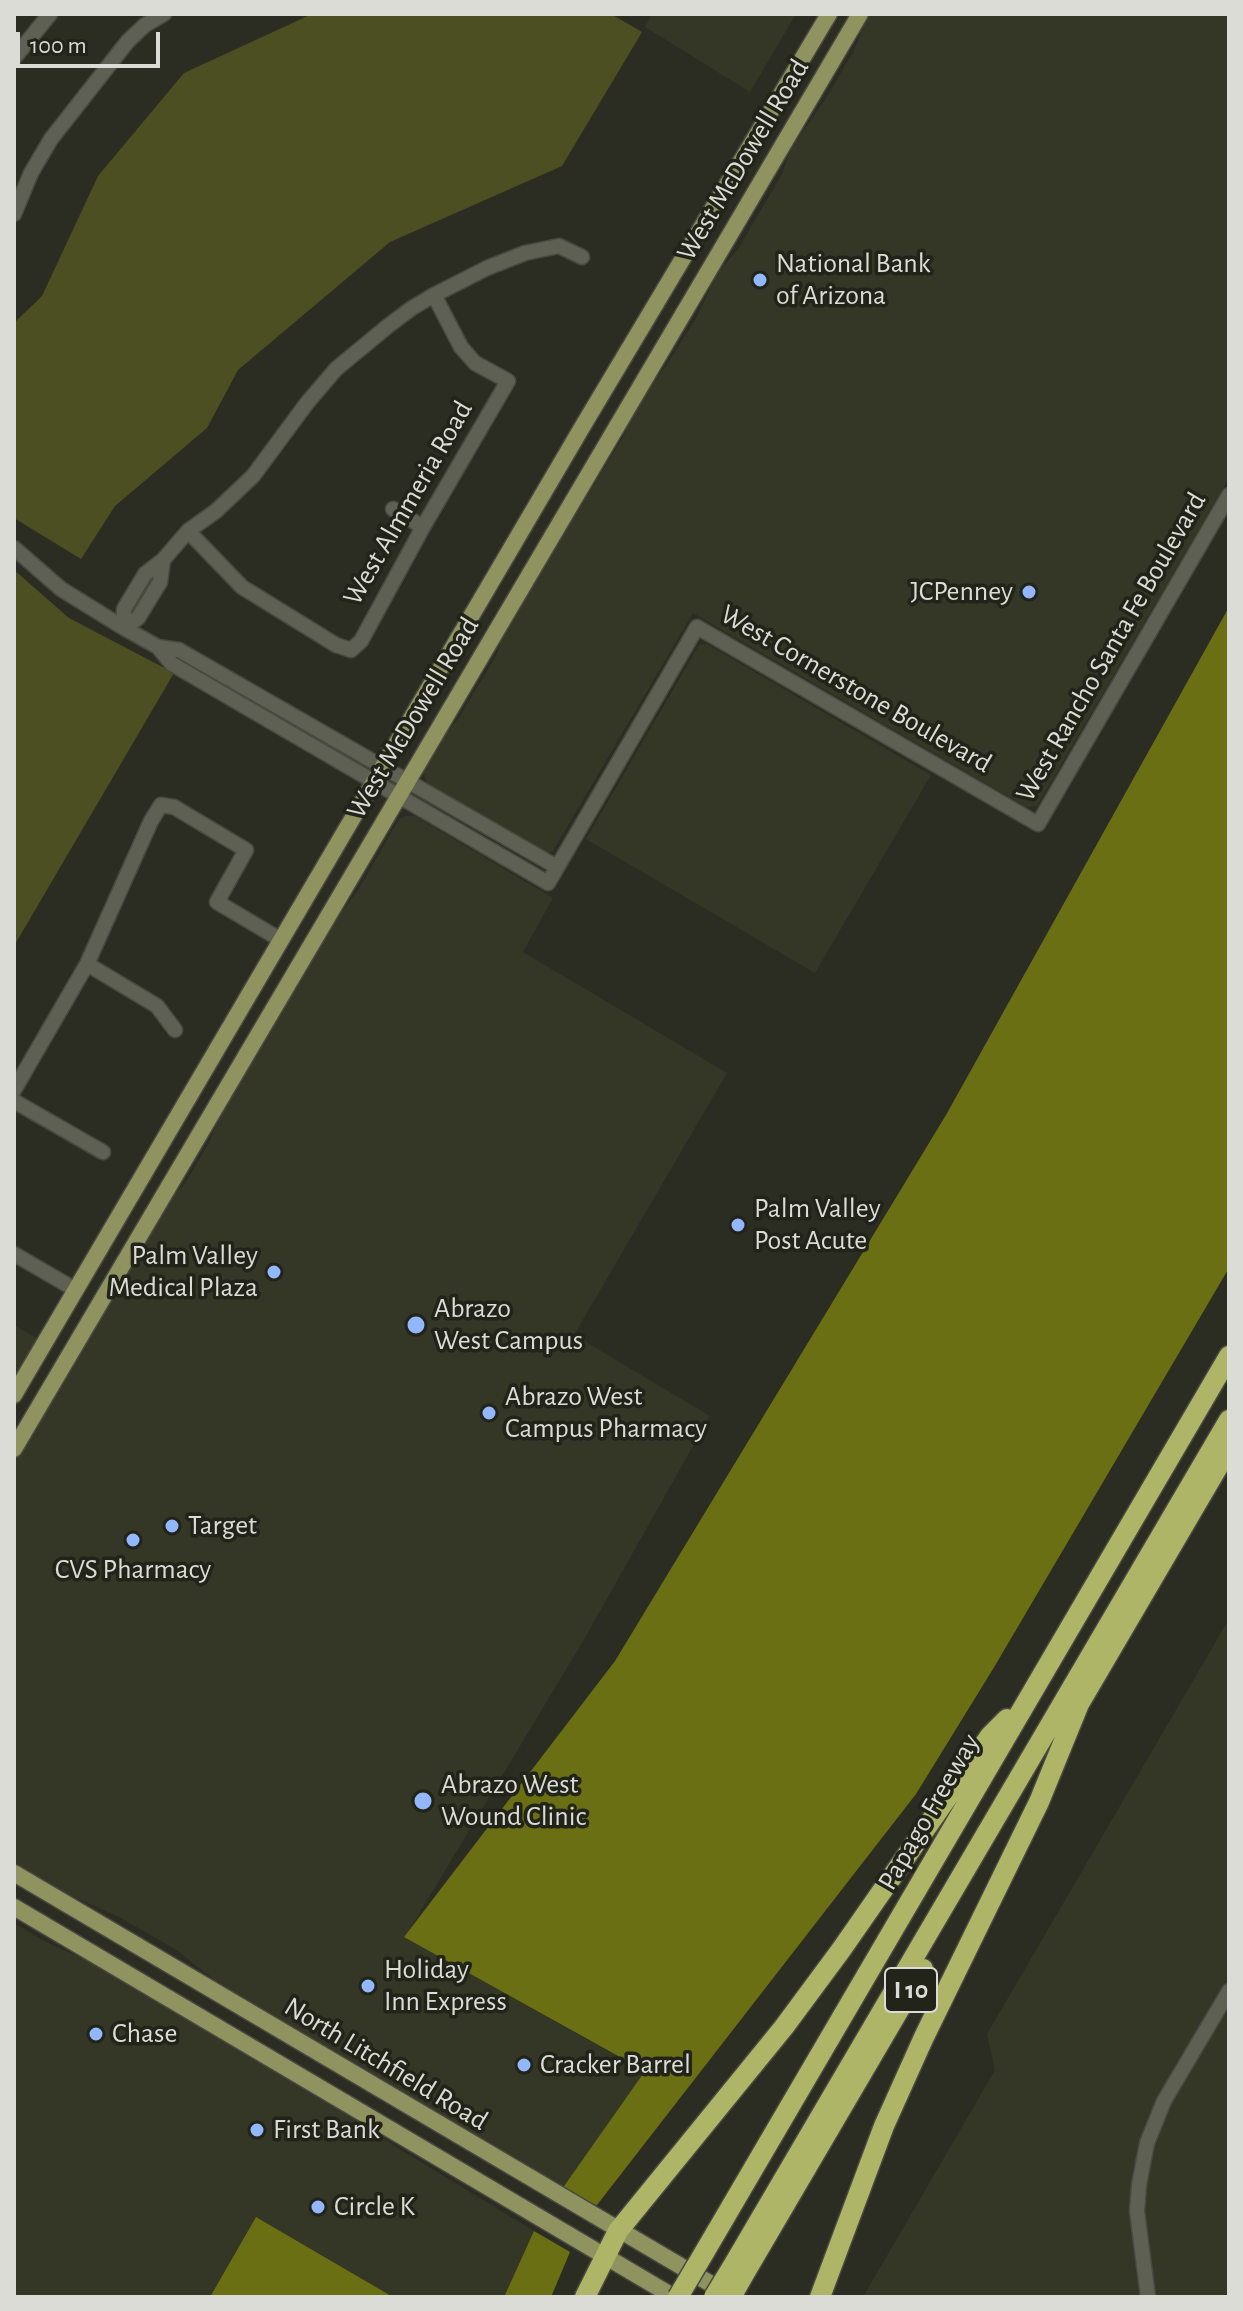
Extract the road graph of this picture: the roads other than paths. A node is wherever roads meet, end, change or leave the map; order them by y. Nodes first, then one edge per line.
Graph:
1 (50, 14) edge
2 (164, 14) edge
3 (829, 14) edge
4 (860, 14) edge
5 (14, 58) edge
6 (14, 214) edge
7 (582, 257) dead end
8 (673, 277) junction
9 (696, 290) junction
10 (434, 295) junction
11 (1229, 495) edge
12 (393, 509) dead end
13 (423, 527) junction
14 (188, 531) junction
15 (14, 548) edge
16 (124, 628) junction
17 (158, 647) junction
18 (382, 768) junction
19 (407, 779) junction
20 (374, 783) junction
21 (397, 797) junction
22 (1038, 824) joint
23 (557, 867) junction
24 (281, 940) junction
25 (87, 964) junction
26 (175, 1030) dead end
27 (14, 1090) edge
28 (14, 1101) edge
29 (103, 1152) dead end
30 (14, 1254) edge
31 (76, 1290) junction
32 (1229, 1356) edge
33 (14, 1395) edge
34 (1229, 1420) edge
35 (1229, 1448) edge
36 (14, 1449) edge
37 (1029, 1697) junction
38 (1079, 1704) junction
39 (14, 1873) edge
40 (14, 1907) edge
41 (1229, 1991) edge
42 (618, 2231) junction
43 (604, 2256) junction
44 (737, 2273) junction
45 (585, 2297) edge
46 (676, 2297) edge
47 (714, 2297) edge
48 (732, 2297) edge
49 (820, 2297) edge
50 (1148, 2297) edge

1 - 5 street
2 - 6 street
3 - 8 main road, West McDowell Road
4 - 9 main road, West McDowell Road
7 - 10 street
8 - 9 main road
8 - 18 main road, West McDowell Road
9 - 19 main road, West McDowell Road
10 - 13 street, West Almmeria Road
10 - 14 street
11 - 22 street, West Rancho Santa Fe Boulevard
12 - 13 street
13 - 14 street, West Almmeria Road
14 - 16 street
15 - 16 street
16 - 17 street
17 - 18 street
17 - 20 street
18 - 19 street
18 - 20 main road, West McDowell Road
19 - 21 main road, West McDowell Road
19 - 23 street
20 - 21 street
20 - 24 main road, West McDowell Road
21 - 23 street, West Cornerstone Boulevard
21 - 36 main road, West McDowell Road
22 - 23 street, West Cornerstone Boulevard
24 - 25 street
24 - 31 main road, West McDowell Road
25 - 26 street
25 - 27 street
28 - 29 street
30 - 31 street
31 - 33 main road, West McDowell Road
32 - 37 highway, Papago Freeway / I 10
34 - 44 highway
35 - 38 highway, I 10
37 - 42 highway
37 - 46 highway, Papago Freeway / I 10, bridge
38 - 44 highway, I 10
38 - 49 highway
39 - 42 main road, North Litchfield Road
40 - 43 main road, North Litchfield Road
41 - 50 street
42 - 43 highway
42 - 48 main road, North Litchfield Road
43 - 45 highway
43 - 46 main road, North Litchfield Road
44 - 47 highway, bridge
44 - 48 highway, I 10, bridge

